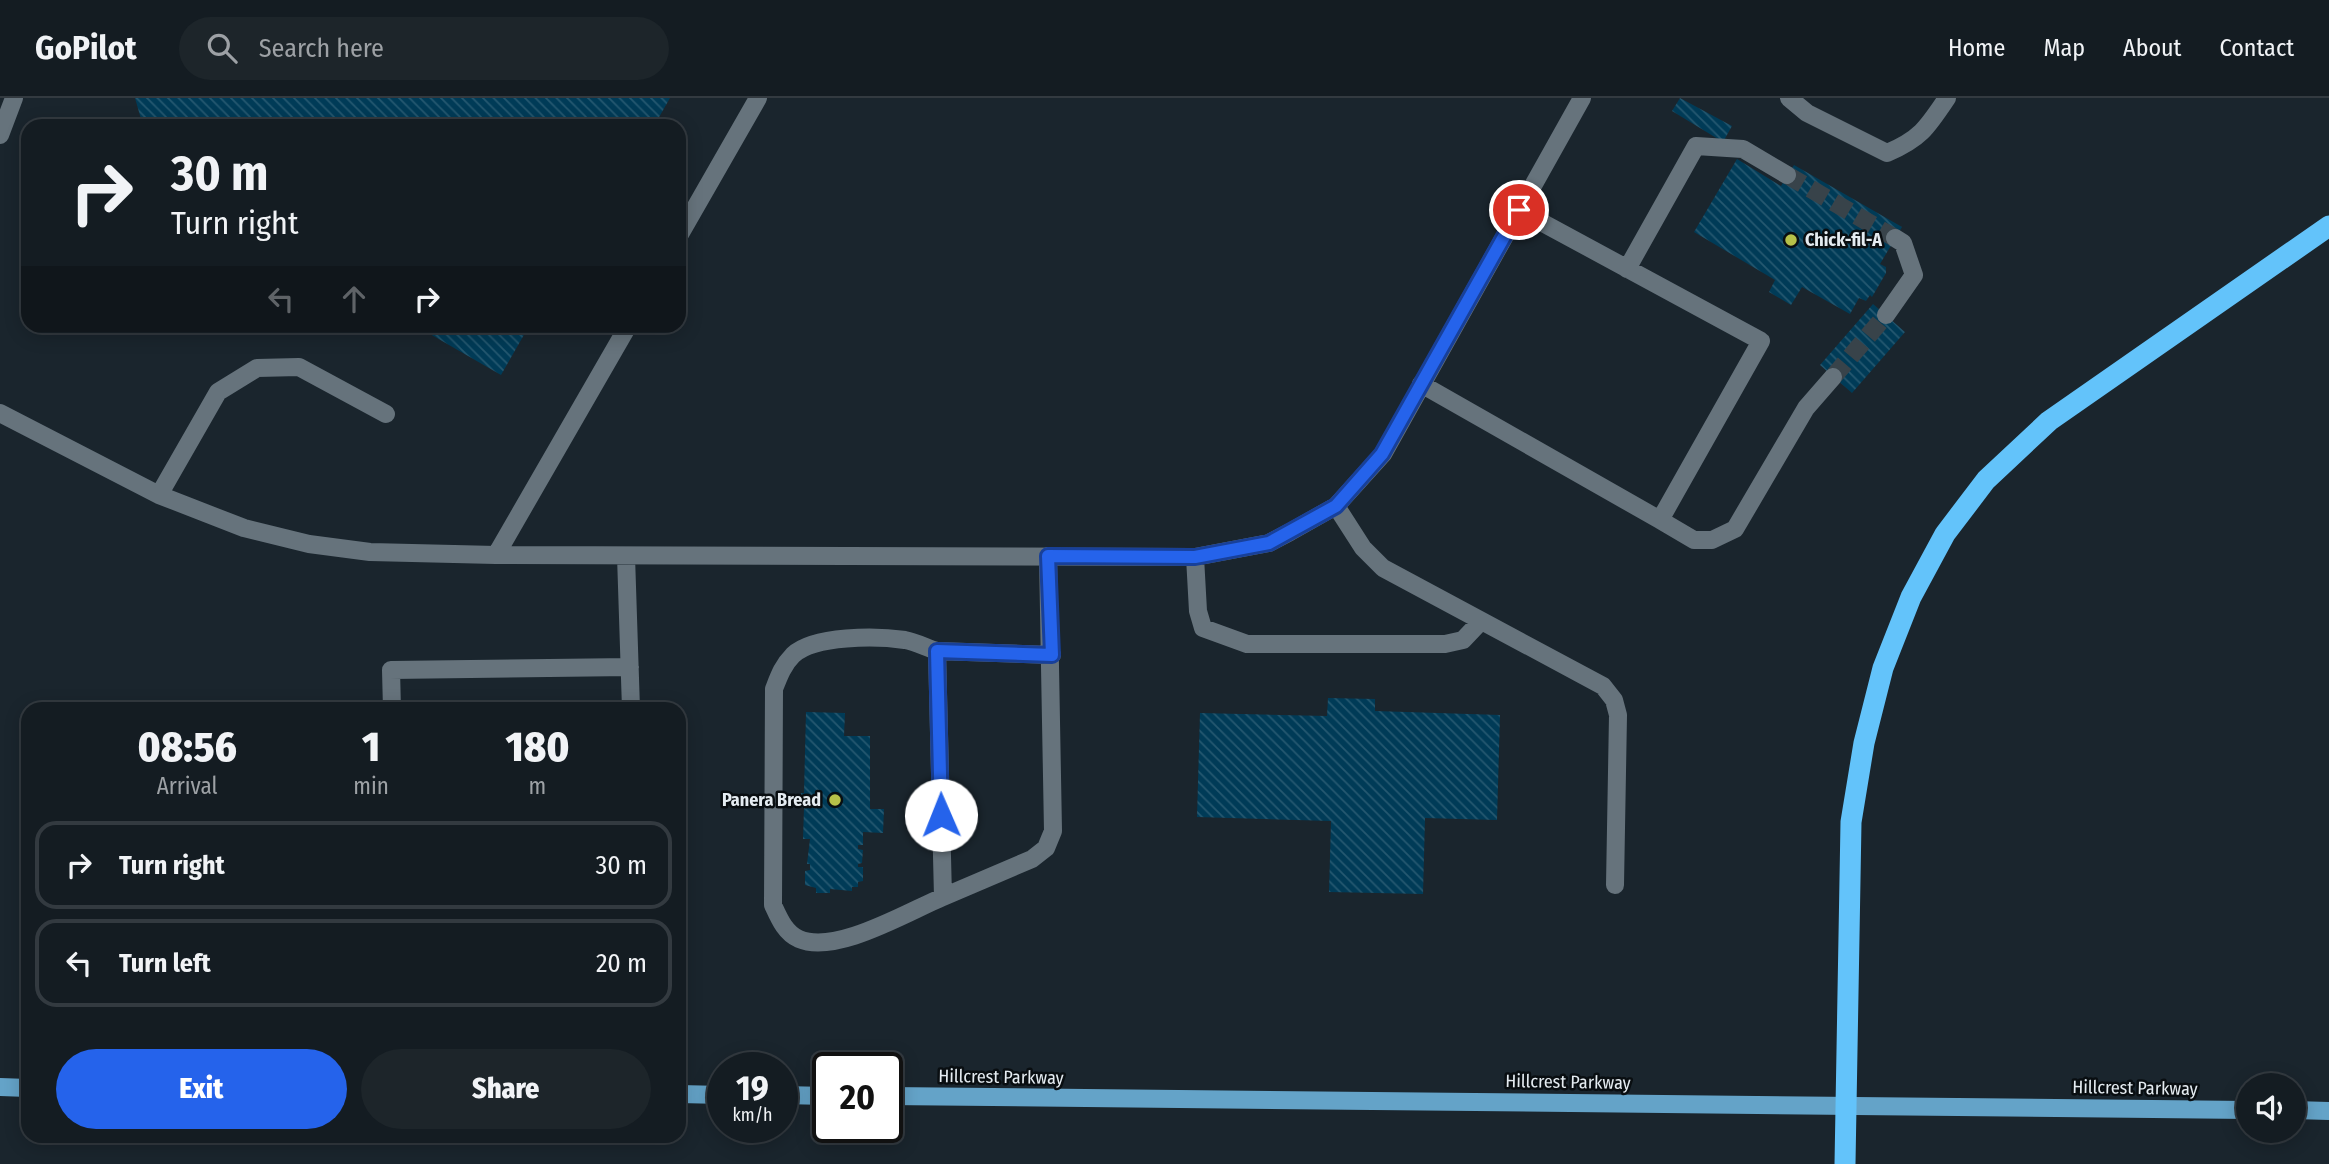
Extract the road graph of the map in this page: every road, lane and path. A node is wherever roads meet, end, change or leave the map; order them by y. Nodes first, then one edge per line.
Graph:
1 (14, 98) edge
2 (758, 98) edge
3 (1581, 98) edge
4 (1789, 98) edge
5 (1947, 98) edge
6 (0, 135) edge
7 (1787, 175) tunnel mouth
8 (1519, 210) junction
9 (686, 224) edge
10 (2329, 226) edge
11 (1895, 238) tunnel mouth
12 (1627, 269) junction
13 (1886, 314) tunnel mouth
14 (624, 333) edge
15 (1833, 377) tunnel mouth
16 (1421, 384) junction
17 (0, 414) edge
18 (386, 414) dead end
19 (159, 495) junction
20 (1336, 506) junction
21 (1660, 520) junction
22 (496, 555) junction
23 (626, 556) junction
24 (1048, 556) junction
25 (1195, 557) junction
26 (1481, 621) junction
27 (937, 651) junction
28 (1052, 655) junction
29 (629, 667) junction
30 (392, 702) edge
31 (631, 702) edge
32 (1615, 885) dead end
33 (943, 897) junction
34 (0, 1087) edge
35 (21, 1088) edge
36 (686, 1094) edge
37 (707, 1095) edge
38 (903, 1096) edge
39 (1844, 1106) junction
40 (2236, 1110) edge
41 (2306, 1110) edge
42 (2329, 1111) edge
43 (1845, 1164) edge

1 - 6 street
2 - 9 street
3 - 8 street
4 - 5 street
7 - 12 street
8 - 12 street
8 - 16 street
10 - 39 highway
11 - 13 street
12 - 21 street
14 - 22 street
15 - 21 street
16 - 20 street
16 - 21 street
17 - 19 street
18 - 19 street
19 - 22 street
20 - 25 street
20 - 26 street
22 - 23 street
23 - 24 street
23 - 29 street
24 - 25 street
24 - 28 street
25 - 26 street
26 - 32 street
27 - 28 street
27 - 33 street
27 - 33 street
28 - 33 street
29 - 30 street
29 - 31 street
34 - 35 main road
36 - 37 main road
38 - 39 main road, Hillcrest Parkway
39 - 40 main road, Hillcrest Parkway
39 - 43 highway
41 - 42 main road

